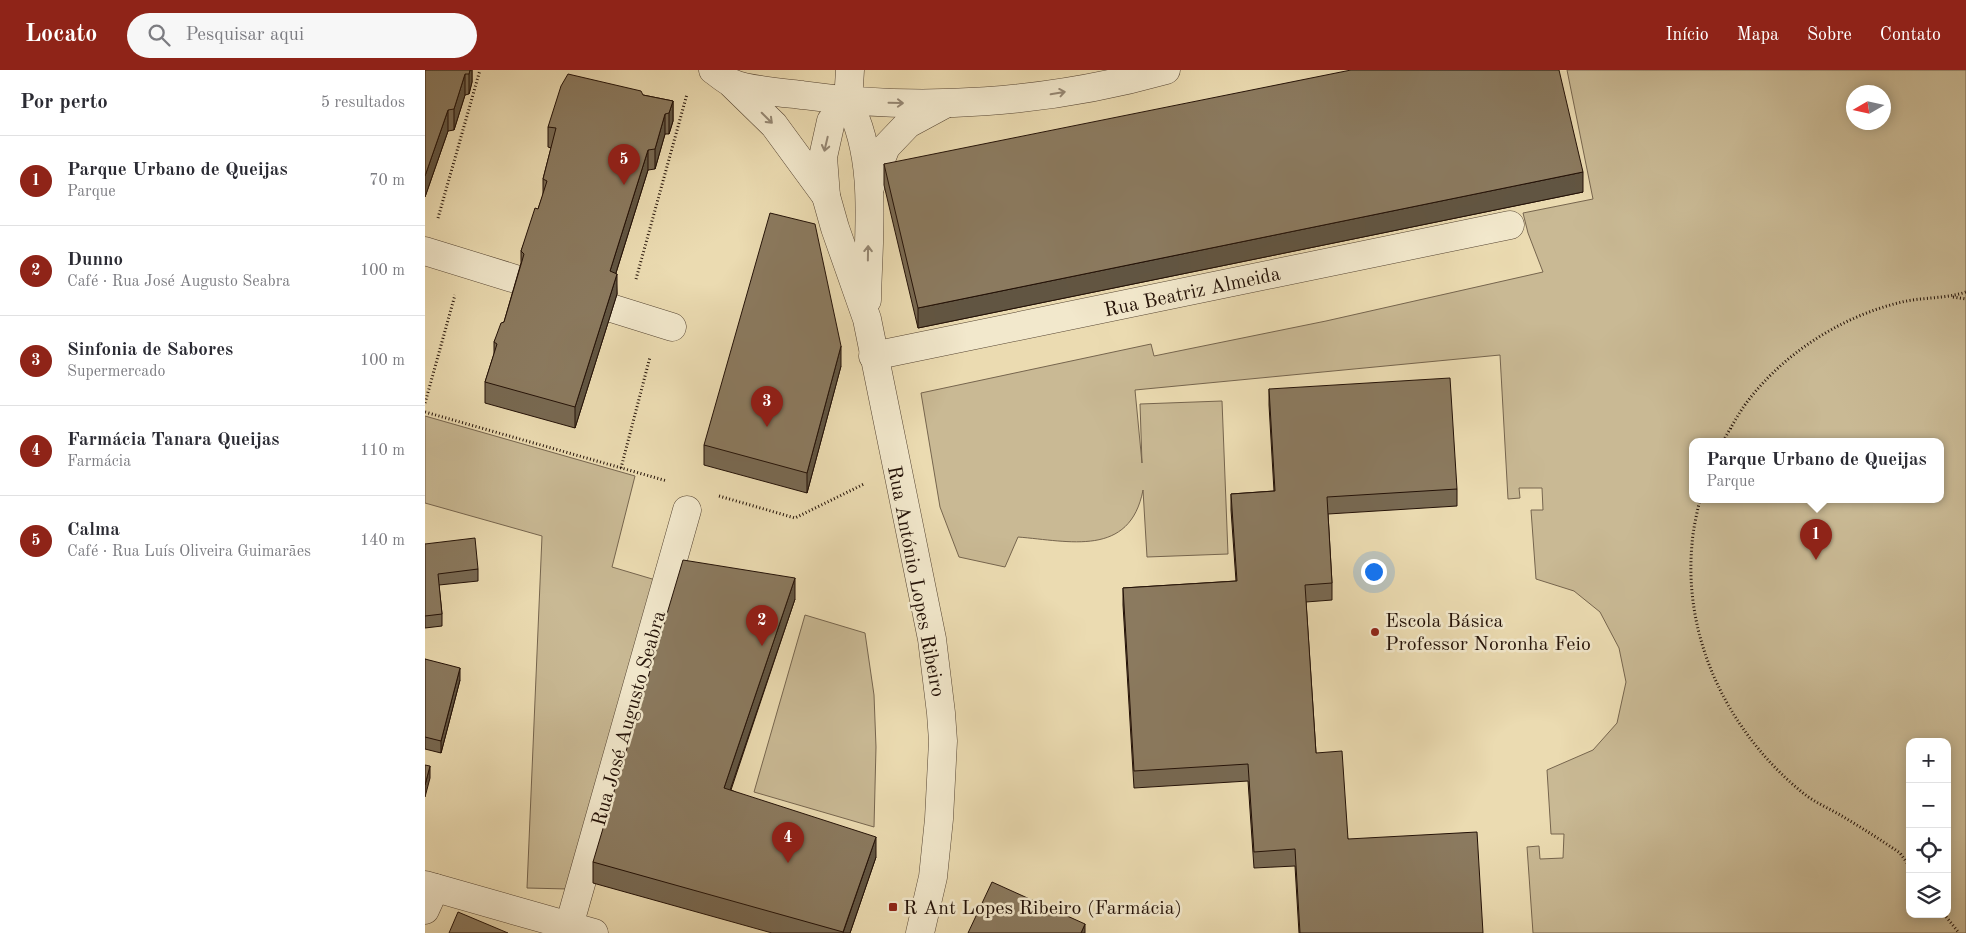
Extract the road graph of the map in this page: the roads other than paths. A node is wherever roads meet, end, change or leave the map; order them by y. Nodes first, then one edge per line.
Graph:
1 (850, 70) edge
2 (1166, 70) edge
3 (723, 77) edge
4 (847, 102) junction
5 (946, 103) junction
6 (869, 189) junction
7 (826, 196) junction
8 (1510, 225) dead end
9 (426, 252) edge
10 (522, 281) edge
11 (619, 310) road end
12 (867, 319) junction
13 (665, 325) road end
14 (873, 356) junction
15 (687, 510) dead end
16 (428, 894) edge
17 (581, 929) edge
18 (920, 933) edge

1 - 4 street
5 -> 2 street
3 - 4 street
3 -> 7 street, Rua António Lopes Ribeiro
4 -> 5 street
4 - 6 street, Rua António Lopes Ribeiro
4 -> 7 street, Rua António Lopes Ribeiro
5 - 6 street, Rua António Lopes Ribeiro
12 -> 6 street, Rua António Lopes Ribeiro
7 - 12 street, Rua António Lopes Ribeiro
8 - 14 street, Rua Beatriz Almeida
9 - 10 street
11 - 13 street
12 - 14 street, Rua António Lopes Ribeiro
14 - 18 street, Rua António Lopes Ribeiro
15 - 17 street, Rua José Augusto Seabra
16 - 17 street

